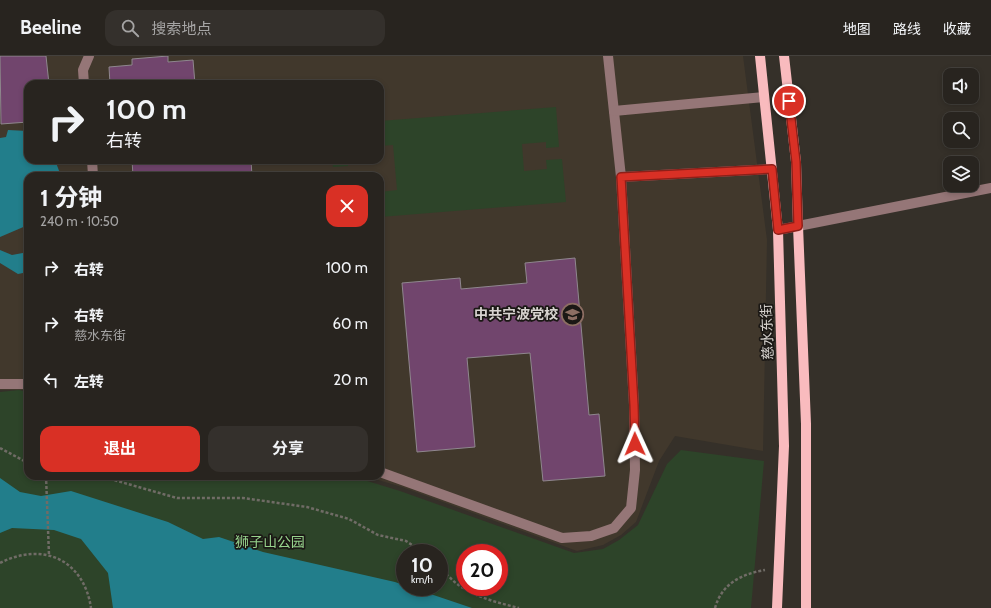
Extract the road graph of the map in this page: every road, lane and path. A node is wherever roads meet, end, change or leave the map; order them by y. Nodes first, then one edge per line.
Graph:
1 (89, 56) edge
2 (608, 56) edge
3 (760, 56) edge
4 (784, 56) edge
5 (84, 80) edge
6 (764, 97) junction
7 (614, 111) junction
8 (772, 169) junction
9 (621, 177) junction
10 (991, 188) edge
11 (798, 226) junction
12 (778, 230) junction
13 (0, 384) edge
14 (24, 384) edge
15 (0, 448) edge
16 (24, 461) edge
17 (384, 473) edge
18 (46, 480) edge
19 (114, 480) edge
20 (410, 544) edge
21 (49, 555) junction
22 (0, 563) edge
23 (779, 568) junction
24 (448, 575) edge
25 (91, 608) edge
26 (519, 608) edge
27 (715, 608) edge
28 (777, 608) edge
29 (806, 608) edge

1 - 5 street
2 - 7 street
3 - 6 main road, 慈水东街
4 - 11 main road
6 - 7 street
6 - 8 main road, 慈水东街
7 - 9 street
8 - 9 street
8 - 12 main road, 慈水东街
9 - 17 street
10 - 11 street
11 - 12 street
11 - 29 main road
12 - 23 main road, 慈水东街
13 - 14 street
15 - 16 path
18 - 21 path
19 - 20 path
21 - 22 path
21 - 25 path
23 - 27 path
23 - 28 main road, 慈水东街
24 - 26 path

